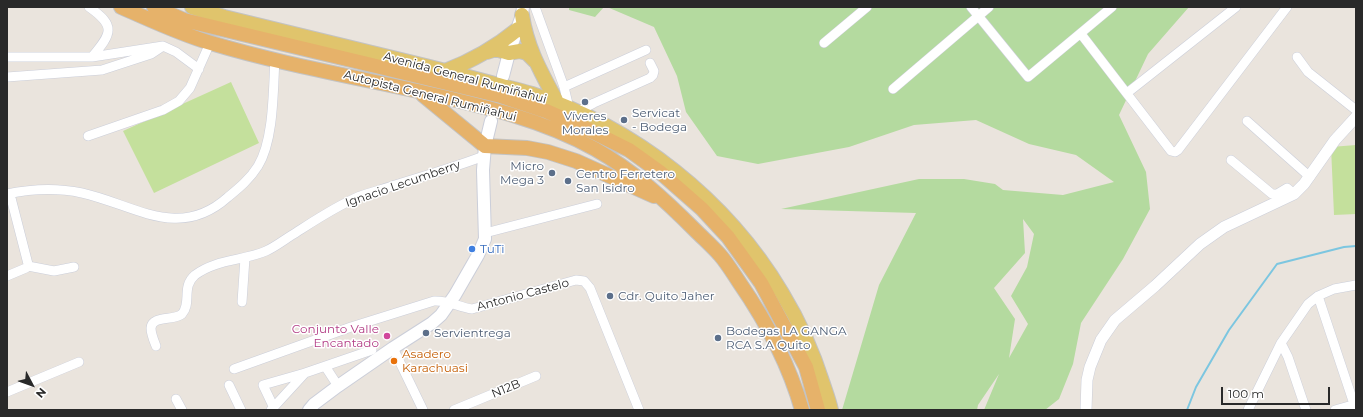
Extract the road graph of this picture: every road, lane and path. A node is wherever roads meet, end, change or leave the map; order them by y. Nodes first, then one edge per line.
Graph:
1 (89, 7) edge
2 (121, 7) edge
3 (154, 7) edge
4 (192, 7) edge
5 (535, 7) edge
6 (867, 7) edge
7 (971, 7) edge
8 (989, 7) edge
9 (1112, 7) edge
10 (1236, 7) edge
11 (1287, 7) edge
12 (523, 11) edge
13 (978, 16) junction
14 (518, 29) junction
15 (1081, 34) junction
16 (210, 43) junction
17 (824, 43) dead end
18 (163, 46) junction
19 (646, 50) dead end
20 (486, 52) junction
21 (509, 53) junction
22 (92, 57) junction
23 (1297, 57) dead end
24 (7, 58) edge
25 (275, 60) junction
26 (650, 63) dead end
27 (537, 64) junction
28 (199, 69) junction
29 (445, 71) junction
30 (503, 76) dead end
31 (7, 77) edge
32 (564, 87) junction
33 (893, 89) dead end
34 (419, 92) junction
35 (1127, 94) junction
36 (568, 108) junction
37 (1356, 110) edge
38 (1356, 117) edge
39 (491, 121) dead end
40 (1247, 121) dead end
41 (88, 136) dead end
42 (485, 151) junction
43 (1231, 160) dead end
44 (1310, 177) junction
45 (8, 194) edge
46 (1294, 194) junction
47 (669, 203) junction
48 (597, 204) dead end
49 (485, 233) junction
50 (245, 258) junction
51 (28, 266) junction
52 (74, 267) dead end
53 (7, 276) edge
54 (1356, 285) edge
55 (1318, 296) junction
56 (242, 302) dead end
57 (451, 303) junction
58 (1281, 344) junction
59 (156, 346) dead end
60 (393, 348) junction
61 (372, 350) dead end
62 (79, 362) dead end
63 (326, 366) junction
64 (234, 369) dead end
65 (305, 373) junction
66 (536, 376) dead end
67 (229, 385) dead end
68 (338, 386) junction
69 (7, 392) edge
70 (176, 399) dead end
71 (1355, 406) edge
72 (313, 408) edge
73 (1251, 408) edge
74 (272, 409) edge
75 (182, 410) edge
76 (241, 410) edge
77 (423, 410) edge
78 (454, 410) edge
79 (639, 410) edge
80 (802, 410) edge
81 (818, 410) edge
82 (831, 410) edge
83 (1086, 410) edge
84 (1306, 410) edge
85 (1335, 410) edge

1 - 22 street
2 - 16 highway, Autopista General Rumiñahui
3 - 81 highway, Autopista General Rumiñahui
4 - 29 main road, Avenida General Rumiñahui
5 - 32 street
6 - 17 street
7 - 13 street
8 - 13 street
9 - 15 street
10 - 35 street
11 - 35 street
12 - 14 main road
12 - 27 main road
13 - 15 street
13 - 33 street
14 - 20 main road
14 - 21 main road
15 - 35 street
16 - 25 highway, Autopista General Rumiñahui
16 - 28 street
18 - 22 street
18 - 28 street
18 - 31 street
19 - 32 street
20 - 21 main road
20 - 29 main road
21 - 27 main road
21 - 30 main road
22 - 24 street
23 - 37 street
25 - 34 highway, Autopista General Rumiñahui
25 - 45 street
26 - 36 street
27 - 36 main road
28 - 41 street
29 - 36 main road, Avenida General Rumiñahui
32 - 36 street
34 - 42 highway
34 - 47 highway, Autopista General Rumiñahui
36 - 82 main road, Avenida General Rumiñahui
38 - 44 street
39 - 42 main road
40 - 44 street
42 - 47 highway
42 - 49 main road
42 - 50 street, Ignacio Lecumberry
43 - 46 street
44 - 46 street
45 - 51 street
46 - 83 street
47 - 80 highway, Autopista General Rumiñahui
48 - 49 street
49 - 57 main road
50 - 56 street
50 - 59 street, Ignacio Lecumberry
51 - 52 street
51 - 53 street
54 - 55 street
55 - 58 street
55 - 71 street
57 - 60 main road
57 - 64 street, Antonio Castelo
57 - 79 street, Antonio Castelo
58 - 73 street
58 - 84 street
60 - 68 main road
60 - 77 street
61 - 63 street
62 - 69 street
63 - 65 street
63 - 68 street
65 - 74 street
65 - 74 street
66 - 78 street, N12B
67 - 76 street
68 - 72 main road
70 - 75 street
71 - 85 street

